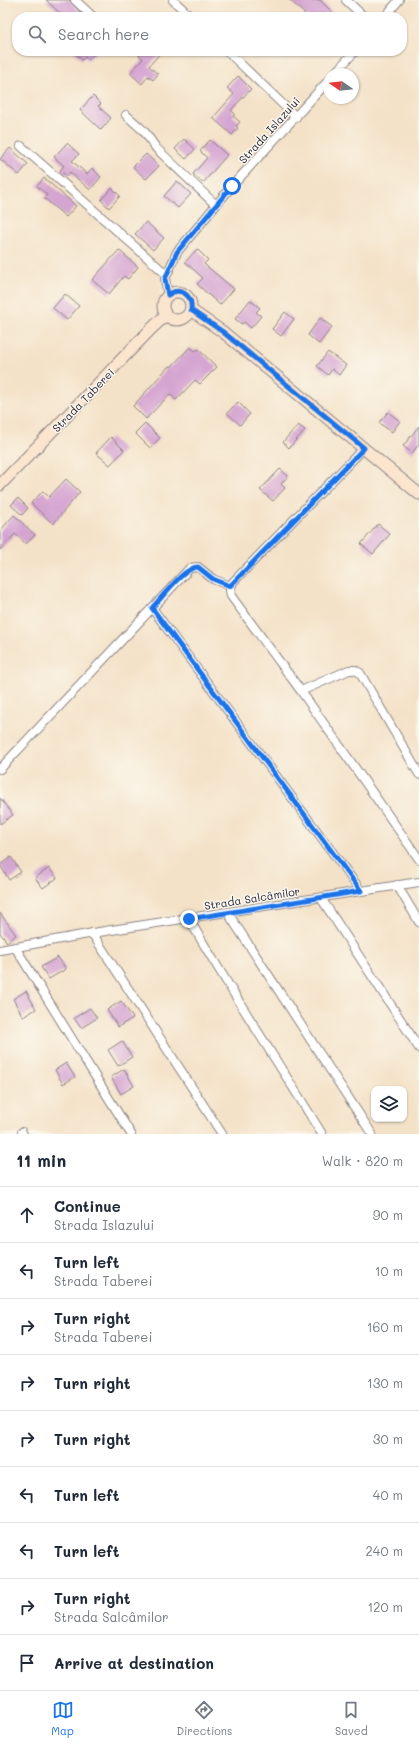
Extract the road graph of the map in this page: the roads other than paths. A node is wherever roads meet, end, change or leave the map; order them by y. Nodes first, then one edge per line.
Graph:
1 (76, 0) edge
2 (173, 0) edge
3 (346, 0) edge
4 (399, 0) edge
5 (88, 12) edge
6 (186, 12) edge
7 (359, 12) edge
8 (389, 12) edge
9 (232, 56) edge
10 (350, 56) edge
11 (339, 68) edge
12 (323, 87) edge
13 (126, 114) dead end
14 (296, 117) junction
15 (21, 146) dead end
16 (216, 205) junction
17 (166, 274) junction
18 (168, 295) junction
19 (191, 310) junction
20 (166, 316) junction
21 (364, 448) junction
22 (0, 485) edge
23 (419, 494) edge
24 (230, 586) junction
25 (152, 608) junction
26 (301, 690) junction
27 (0, 769) edge
28 (419, 774) edge
29 (419, 859) edge
30 (419, 882) edge
31 (397, 885) junction
32 (361, 891) junction
33 (322, 898) junction
34 (228, 913) junction
35 (189, 919) junction
36 (419, 922) edge
37 (92, 933) junction
38 (0, 941) edge
39 (15, 947) junction
40 (3, 949) edge
41 (419, 1048) edge
42 (131, 1134) edge
43 (222, 1134) edge
44 (322, 1134) edge
45 (372, 1134) edge

1 - 5 street
2 - 6 street
3 - 7 street
4 - 8 street
9 - 14 street
10 - 11 street
12 - 14 street, Strada Islazului
13 - 16 street
14 - 16 street, Strada Islazului
15 - 17 street
16 - 17 street, Strada Islazului
17 - 18 street
18 - 19 street
18 - 20 street
19 - 20 street
19 - 21 street
20 - 22 street, Strada Taberei
21 - 23 street
21 - 24 street
24 - 25 street
24 - 26 street
25 - 27 street
25 - 32 street
26 - 28 street
26 - 29 street
30 - 31 street, Strada Salcâmilor
31 - 32 street, Strada Salcâmilor
31 - 36 street
32 - 33 street, Strada Salcâmilor
33 - 34 street, Strada Salcâmilor
33 - 41 street
34 - 35 street, Strada Salcâmilor
34 - 45 street
35 - 37 street, Strada Salcâmilor
35 - 44 street
37 - 39 street, Strada Salcâmilor
37 - 43 street
38 - 40 street
39 - 40 street, Strada Salcâmilor
39 - 42 street

